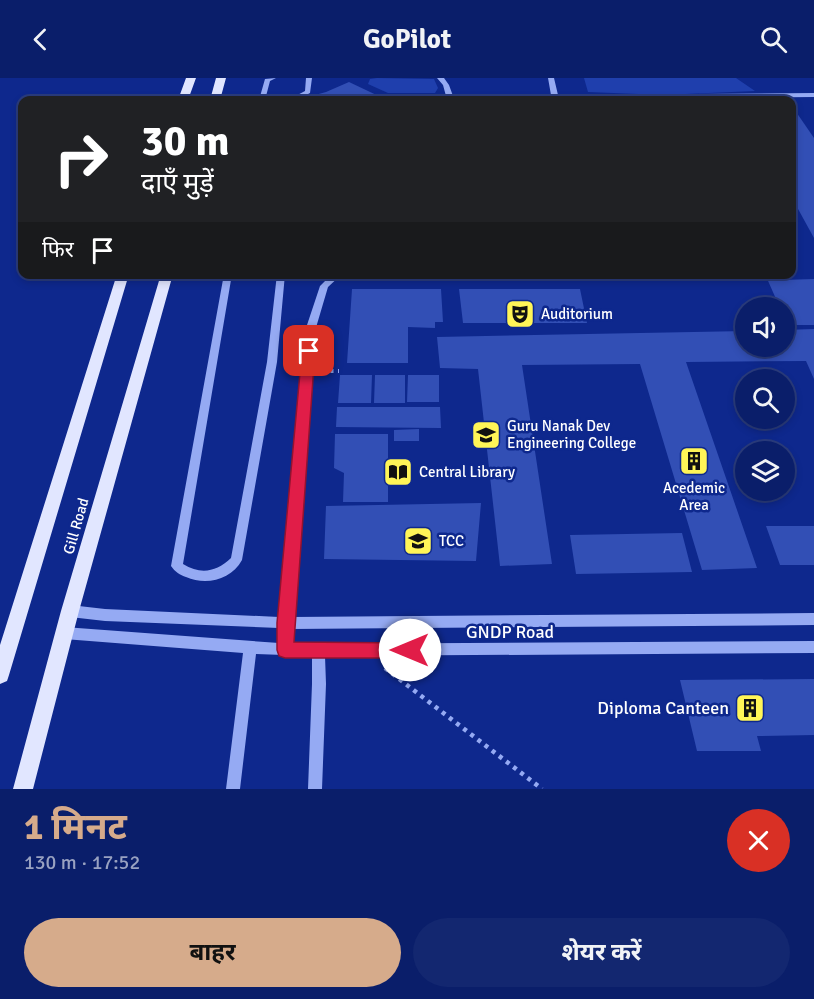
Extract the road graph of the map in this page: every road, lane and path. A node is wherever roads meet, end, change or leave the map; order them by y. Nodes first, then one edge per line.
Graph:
1 (191, 78) edge
2 (221, 78) edge
3 (273, 78) edge
4 (309, 78) edge
5 (440, 78) edge
6 (551, 78) edge
7 (814, 95) edge
8 (184, 96) edge
9 (216, 96) edge
10 (263, 96) edge
11 (300, 96) edge
12 (450, 96) edge
13 (556, 96) edge
14 (728, 96) edge
15 (121, 279) edge
16 (166, 279) edge
17 (227, 279) edge
18 (280, 279) edge
19 (332, 279) edge
20 (70, 611) junction
21 (814, 619) edge
22 (285, 623) junction
23 (64, 633) junction
24 (814, 647) edge
25 (250, 648) junction
26 (318, 649) junction
27 (285, 650) junction
28 (363, 651) junction
29 (0, 675) edge
30 (23, 789) edge
31 (233, 789) edge
32 (315, 789) edge
33 (542, 789) edge

1 - 8 main road
2 - 9 main road
3 - 10 lane
4 - 11 lane
5 - 12 lane
6 - 13 lane
7 - 14 lane
15 - 29 main road, Gill Road
16 - 20 main road, Gill Road
17 - 18 lane
19 - 22 lane
20 - 22 lane
20 - 23 main road, Gill Road
21 - 22 lane
22 - 27 lane
23 - 25 lane, GNDP Road
23 - 30 main road, Gill Road
24 - 28 lane, GNDP Road
25 - 27 lane, GNDP Road
25 - 31 lane
26 - 27 lane, GNDP Road
26 - 28 lane, GNDP Road
26 - 32 lane
28 - 33 path

